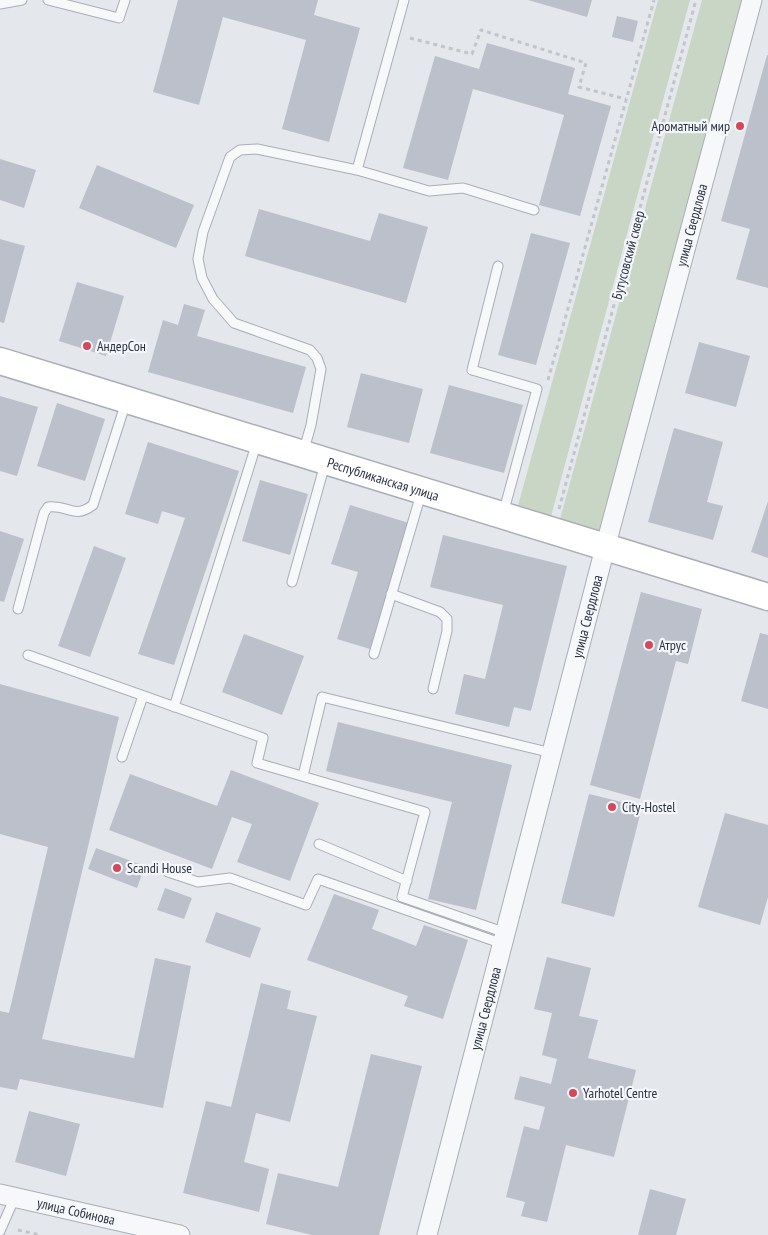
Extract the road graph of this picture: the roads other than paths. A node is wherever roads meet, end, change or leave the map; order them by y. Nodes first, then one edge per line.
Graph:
1 (22, 0) edge
2 (48, 0) edge
3 (125, 0) edge
4 (404, 0) edge
5 (752, 0) edge
6 (0, 4) edge
7 (357, 170) junction
8 (534, 210) dead end
9 (498, 266) dead end
10 (0, 361) edge
11 (126, 400) junction
12 (258, 440) junction
13 (314, 457) junction
14 (422, 491) junction
15 (502, 516) junction
16 (605, 548) junction
17 (292, 582) dead end
18 (391, 594) junction
19 (768, 597) edge
20 (18, 609) dead end
21 (374, 654) dead end
22 (28, 656) dead end
23 (433, 689) dead end
24 (143, 696) junction
25 (174, 707) junction
26 (552, 753) junction
27 (122, 757) dead end
28 (303, 776) junction
29 (319, 844) dead end
30 (168, 872) dead end
31 (407, 881) junction
32 (505, 939) junction
33 (7, 1196) edge
34 (0, 1231) edge
35 (180, 1235) edge
36 (427, 1235) edge

1 - 6 lane
2 - 3 lane
4 - 7 lane
5 - 16 street, улица Свердлова
7 - 8 lane
7 - 13 lane
9 - 15 lane
10 - 11 main road, Республиканская улица
11 - 12 main road, Республиканская улица
11 - 20 lane
12 - 13 main road, Республиканская улица
12 - 25 lane
13 - 14 main road, Республиканская улица
13 - 17 lane
14 - 15 main road, Республиканская улица
14 - 18 lane
15 - 16 main road, Республиканская улица
16 - 19 main road, Республиканская улица
16 - 26 street, улица Свердлова
18 - 21 lane
18 - 23 lane
22 - 24 lane
24 - 25 lane
24 - 27 lane
25 - 28 lane
26 - 28 lane
26 - 32 street, улица Свердлова
28 - 31 lane
29 - 31 lane
30 - 32 lane
31 - 32 lane
32 - 36 street, улица Свердлова
33 - 34 lane
33 - 35 street, улица Собинова

